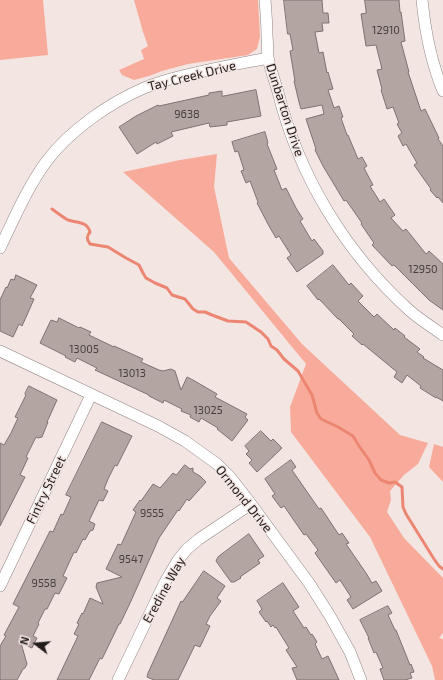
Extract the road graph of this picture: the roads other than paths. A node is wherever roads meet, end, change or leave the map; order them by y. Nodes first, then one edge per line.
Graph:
1 (265, 0) edge
2 (422, 0) edge
3 (268, 58) junction
4 (443, 92) edge
5 (0, 248) edge
6 (443, 335) edge
7 (0, 351) edge
8 (92, 394) junction
9 (251, 504) junction
10 (0, 586) edge
11 (118, 680) edge
12 (361, 680) edge

1 - 3 street, Dunbarton Drive
2 - 4 street
3 - 5 street, Tay Creek Drive
3 - 6 street, Dunbarton Drive
7 - 8 street, Ormond Drive
8 - 9 street, Ormond Drive
8 - 10 street, Fintry Street
9 - 11 street, Eredine Way
9 - 12 street, Ormond Drive

